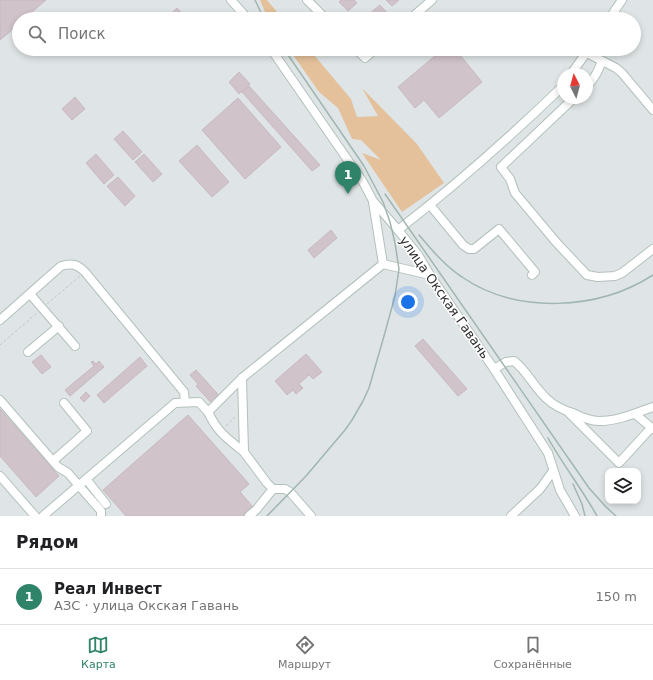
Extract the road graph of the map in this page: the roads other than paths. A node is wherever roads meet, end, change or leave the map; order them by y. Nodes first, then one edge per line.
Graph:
1 (231, 0) edge
2 (307, 0) edge
3 (432, 0) edge
4 (622, 0) edge
5 (242, 12) edge
6 (319, 12) edge
7 (418, 12) edge
8 (614, 12) edge
9 (276, 56) edge
10 (585, 56) edge
11 (595, 56) edge
12 (602, 61) junction
13 (576, 68) edge
14 (593, 80) edge
15 (557, 92) edge
16 (568, 104) edge
17 (653, 110) edge
18 (373, 201) junction
19 (430, 205) junction
20 (398, 230) junction
21 (653, 249) edge
22 (383, 264) junction
23 (532, 275) dead end
24 (430, 276) junction
25 (30, 294) junction
26 (0, 320) edge
27 (59, 326) junction
28 (75, 346) dead end
29 (28, 352) dead end
30 (494, 369) junction
31 (242, 378) junction
32 (0, 400) edge
33 (185, 402) junction
34 (64, 403) dead end
35 (653, 407) edge
36 (567, 411) junction
37 (208, 412) junction
38 (635, 414) junction
39 (652, 428) edge
40 (244, 452) junction
41 (53, 461) junction
42 (553, 471) junction
43 (0, 476) edge
44 (86, 479) junction
45 (78, 485) junction
46 (273, 489) junction
47 (106, 504) dead end
48 (35, 516) edge
49 (43, 516) edge
50 (101, 516) edge
51 (249, 516) edge
52 (311, 516) edge
53 (511, 516) edge
54 (575, 516) edge

1 - 5 street
2 - 6 street
3 - 7 street
4 - 8 street
9 - 18 street, улица Окская Гавань
10 - 13 street
11 - 12 street
12 - 14 street
12 - 17 street
15 - 19 street
16 - 21 street
18 - 20 street, улица Окская Гавань
18 - 22 street
19 - 20 street
19 - 23 street
20 - 24 street, улица Окская Гавань
22 - 24 street
22 - 31 street
24 - 30 street, улица Окская Гавань
25 - 26 street
25 - 27 street
25 - 33 street
27 - 28 street
27 - 29 street
30 - 36 street
30 - 42 street, улица Окская Гавань
31 - 37 street
31 - 40 street
32 - 41 street
33 - 37 street
33 - 44 street
34 - 41 street
35 - 38 street
36 - 38 street
36 - 39 street
37 - 40 street
38 - 39 street
40 - 46 street
41 - 45 street
42 - 53 street
42 - 54 street, улица Окская Гавань
43 - 48 street
44 - 45 street
44 - 47 street
45 - 49 street
45 - 50 street
46 - 51 street
46 - 52 street

